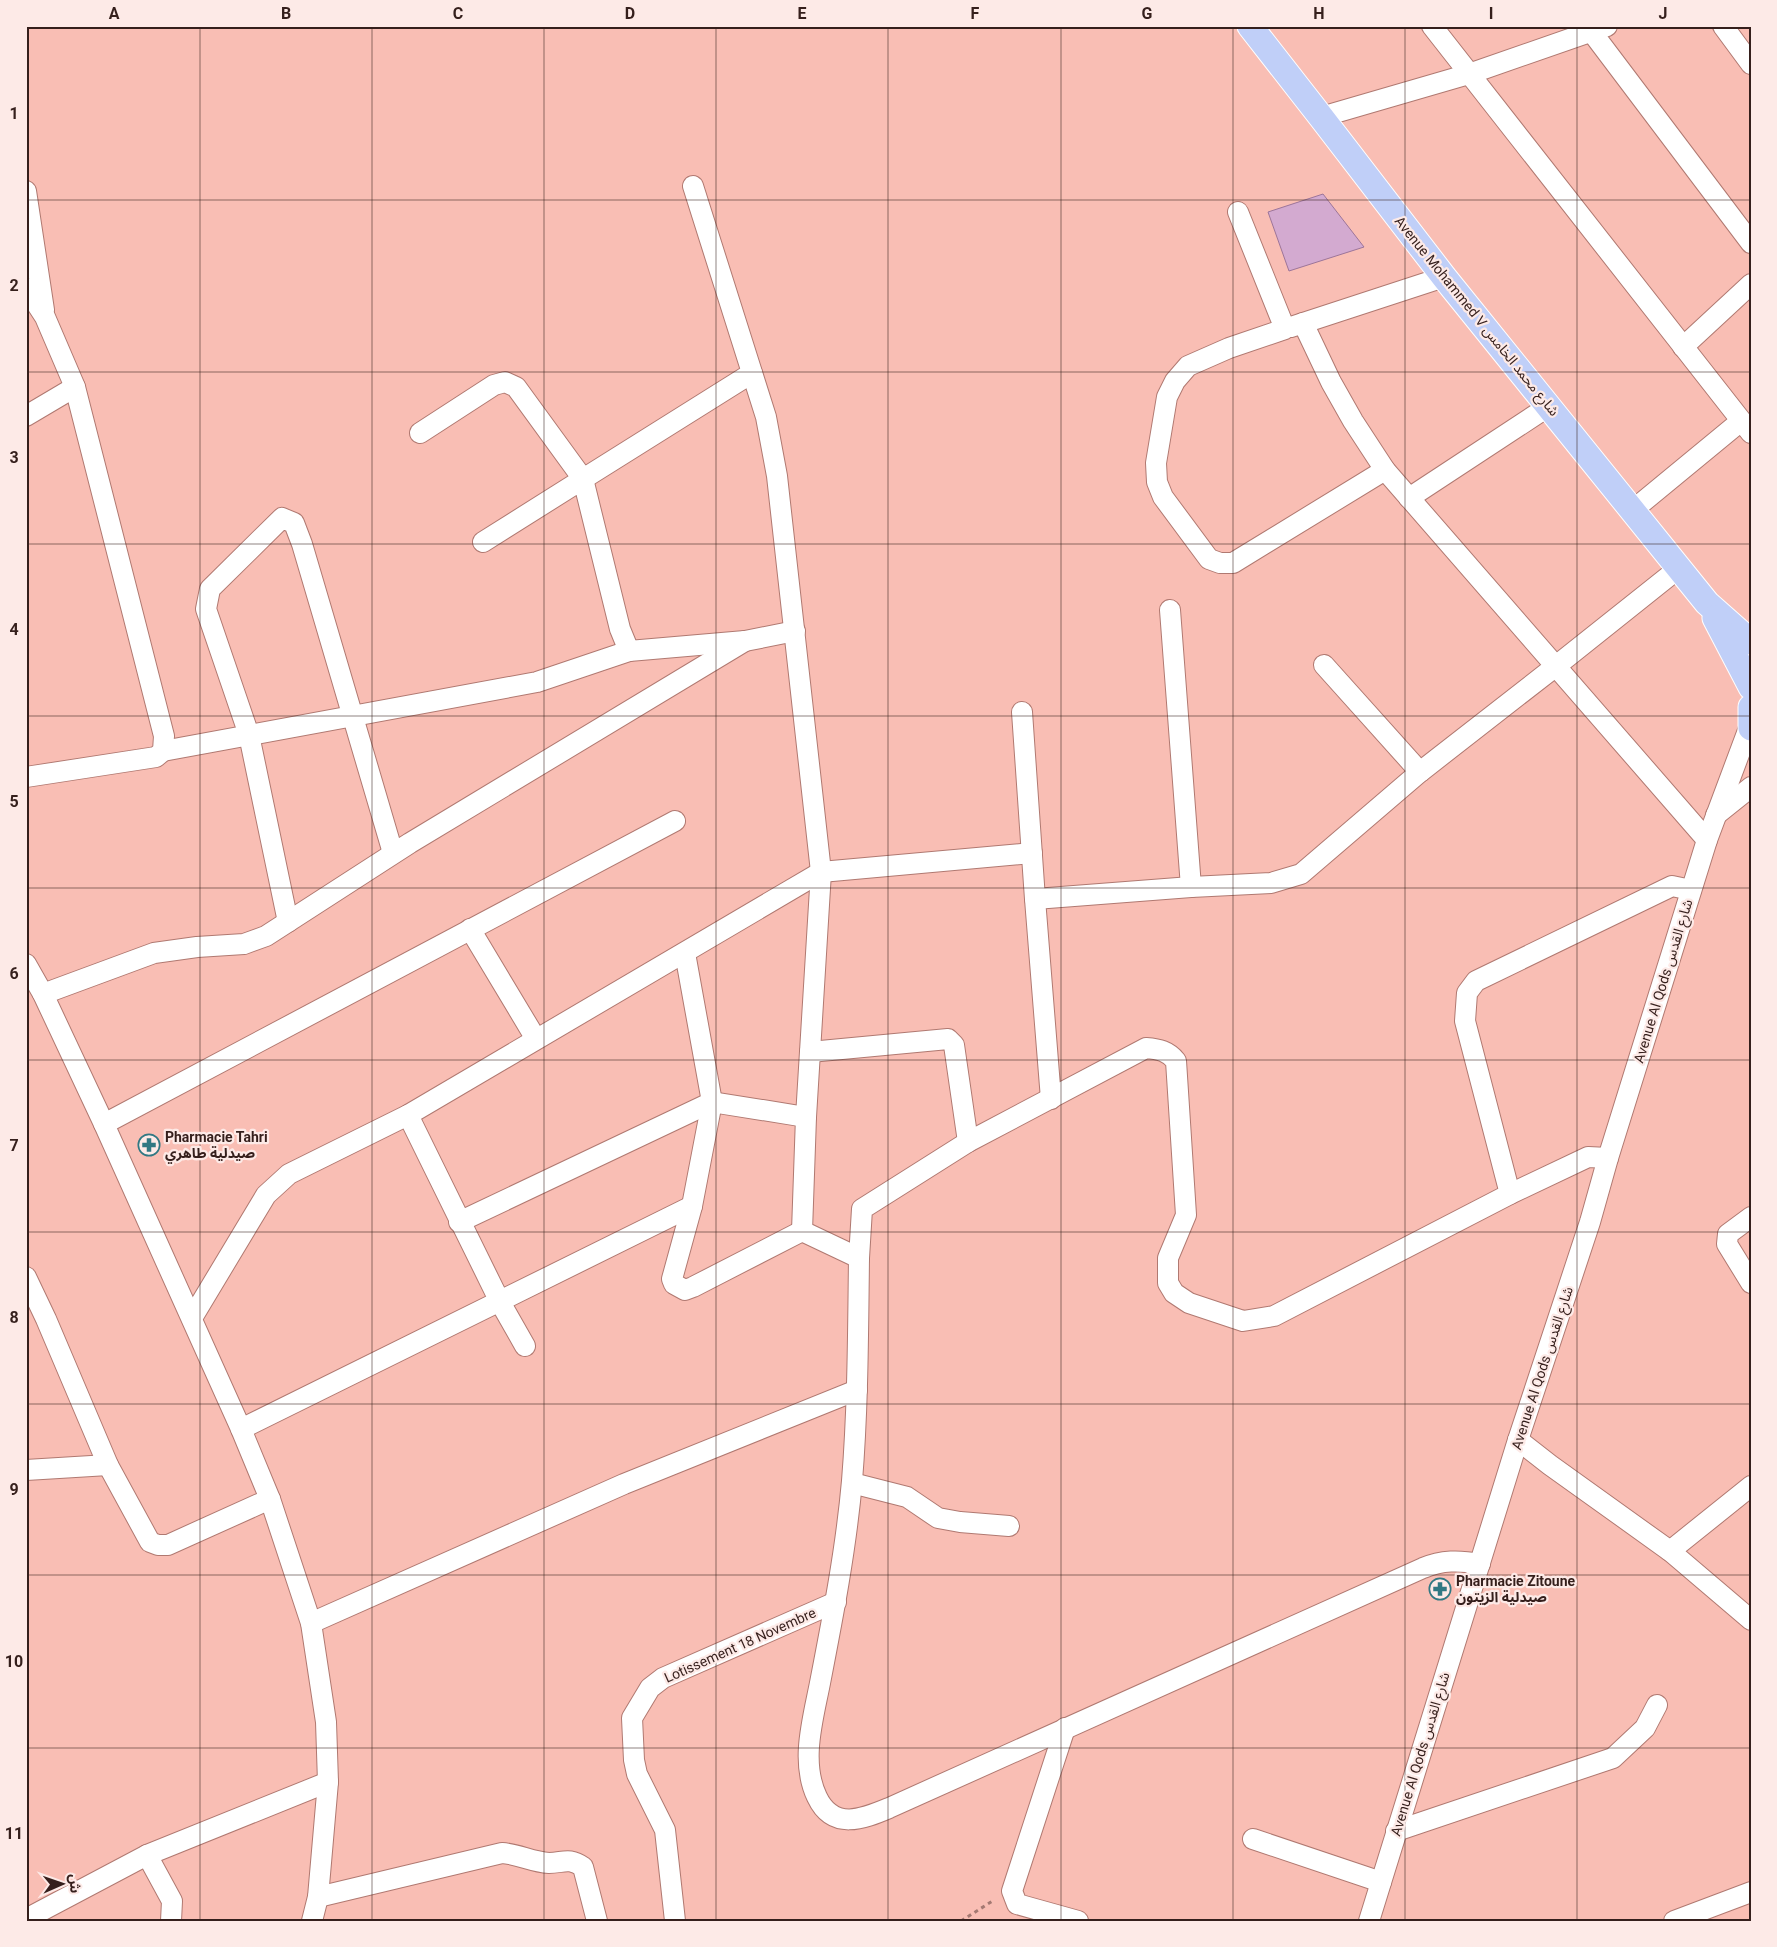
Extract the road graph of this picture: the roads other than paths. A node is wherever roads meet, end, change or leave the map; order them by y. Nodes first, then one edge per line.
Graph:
1 (1250, 26) edge
2 (1432, 26) edge
3 (1723, 26) edge
4 (1599, 29) edge
5 (1751, 64) edge
6 (1469, 74) junction
7 (1321, 117) junction
8 (693, 186) dead end
9 (26, 191) edge
10 (1238, 212) dead end
11 (1751, 243) edge
12 (1444, 277) junction
13 (1751, 284) edge
14 (26, 288) edge
15 (45, 317) junction
16 (1294, 326) junction
17 (1683, 347) junction
18 (752, 373) junction
19 (75, 387) junction
20 (1549, 406) junction
21 (26, 416) edge
22 (1746, 427) edge
23 (420, 433) dead end
24 (1385, 470) junction
25 (583, 479) junction
26 (1409, 498) junction
27 (1633, 510) junction
28 (483, 542) dead end
29 (1679, 568) junction
30 (1707, 603) junction
31 (1170, 610) dead end
32 (795, 631) junction
33 (745, 641) junction
34 (1751, 642) edge
35 (629, 651) junction
36 (1324, 665) dead end
37 (1556, 666) junction
38 (1751, 687) edge
39 (1022, 712) dead end
40 (352, 716) junction
41 (1750, 720) edge
42 (249, 735) junction
43 (163, 751) junction
44 (1420, 772) junction
45 (26, 777) edge
46 (1751, 787) edge
47 (1716, 815) junction
48 (675, 821) dead end
49 (1707, 840) junction
50 (1032, 853) junction
51 (393, 854) junction
52 (821, 872) junction
53 (1191, 887) junction
54 (1691, 890) junction
55 (1035, 899) junction
56 (288, 922) junction
57 (470, 929) junction
58 (685, 953) junction
59 (26, 964) edge
60 (43, 994) junction
61 (536, 1039) junction
62 (810, 1052) junction
63 (1052, 1099) junction
64 (712, 1102) junction
65 (408, 1115) junction
66 (806, 1117) junction
67 (104, 1124) junction
68 (968, 1142) junction
69 (1608, 1158) junction
70 (1510, 1194) junction
71 (692, 1206) junction
72 (1751, 1217) edge
73 (459, 1222) junction
74 (802, 1231) junction
75 (859, 1258) junction
76 (26, 1278) edge
77 (1751, 1283) edge
78 (500, 1302) junction
79 (26, 1304) edge
80 (46, 1318) junction
81 (192, 1318) junction
82 (525, 1346) dead end
83 (857, 1390) junction
84 (241, 1429) junction
85 (1518, 1440) junction
86 (108, 1465) junction
87 (26, 1470) edge
88 (852, 1483) junction
89 (1751, 1486) edge
90 (270, 1499) junction
91 (1009, 1526) dead end
92 (1670, 1551) junction
93 (1480, 1564) junction
94 (836, 1602) junction
95 (1751, 1620) edge
96 (311, 1623) junction
97 (1657, 1706) dead end
98 (1065, 1728) junction
99 (328, 1782) junction
100 (1396, 1831) junction
101 (1253, 1839) dead end
102 (146, 1855) junction
103 (1381, 1882) junction
104 (1751, 1892) edge
105 (318, 1897) junction
106 (26, 1919) edge
107 (171, 1921) edge
108 (312, 1921) edge
109 (597, 1921) edge
110 (675, 1921) edge
111 (1078, 1921) edge
112 (1369, 1921) edge
113 (1674, 1921) edge

1 - 7 main road, Avenue Mohammed V شارع محمد الخامس
2 - 6 street
3 - 5 street
4 - 6 street
4 - 11 street
6 - 7 street
6 - 17 street
7 - 12 main road, Avenue Mohammed V شارع محمد الخامس
8 - 18 street
9 - 15 street
10 - 16 street
12 - 16 street
12 - 20 main road, Avenue Mohammed V شارع محمد الخامس
13 - 17 street
14 - 15 street
15 - 19 street
16 - 24 street
16 - 24 street
17 - 22 street
18 - 25 street
18 - 32 street
19 - 21 street
19 - 43 street
20 - 26 street
20 - 27 main road, Avenue Mohammed V شارع محمد الخامس
22 - 27 street
23 - 25 street
24 - 26 street
25 - 28 street
25 - 35 street
26 - 37 street
27 - 29 main road, Avenue Mohammed V شارع محمد الخامس
29 - 30 main road, Avenue Mohammed V شارع محمد الخامس
29 - 37 street
30 - 34 main road, Avenue Mohammed V شارع محمد الخامس
30 - 38 main road, Avenue Mohammed V شارع محمد الخامس
31 - 53 street
32 - 33 street
32 - 52 street
33 - 35 street
33 - 51 street
35 - 40 street
36 - 44 street
37 - 44 street
37 - 49 street
39 - 50 street
40 - 42 street
40 - 42 street
40 - 51 street
41 - 47 street, Avenue Al Qods شارع القدس
42 - 43 street
42 - 56 street
43 - 45 street
44 - 53 street
46 - 47 street
47 - 49 street, Avenue Al Qods شارع القدس
48 - 57 street
49 - 54 street, Avenue Al Qods شارع القدس
50 - 52 street
50 - 55 street
51 - 56 street
52 - 58 street
52 - 62 street
53 - 55 street
54 - 69 street, Avenue Al Qods شارع القدس
54 - 70 street
55 - 63 street
56 - 60 street
57 - 61 street
57 - 67 street
58 - 61 street
58 - 64 street
59 - 60 street
60 - 67 street
61 - 65 street
62 - 66 street
62 - 68 street
63 - 68 street
63 - 70 street
64 - 66 street
64 - 71 street
64 - 73 street
65 - 73 street
65 - 81 street
66 - 74 street
67 - 81 street
68 - 75 street
69 - 70 street
69 - 85 street, Avenue Al Qods شارع القدس
71 - 74 street
71 - 78 street
72 - 77 street
73 - 78 street
74 - 75 street
75 - 83 street
76 - 80 street
78 - 82 street
78 - 84 street
79 - 80 street
80 - 86 street
81 - 84 street
83 - 88 street
83 - 96 street
84 - 90 street
85 - 92 street
85 - 93 street, Avenue Al Qods شارع القدس
86 - 87 street
86 - 90 street
88 - 91 street
88 - 94 street
89 - 92 street
90 - 96 street
92 - 95 street
93 - 98 street
93 - 100 street, Avenue Al Qods شارع القدس
94 - 98 street
94 - 110 street, Lotissement 18 Novembre
96 - 99 street
97 - 100 street
98 - 111 street
99 - 102 street
99 - 105 street
100 - 103 street, Avenue Al Qods شارع القدس
101 - 103 street
102 - 106 street
102 - 107 street
103 - 112 street, Avenue Al Qods شارع القدس
104 - 113 street
105 - 108 street
105 - 109 street

